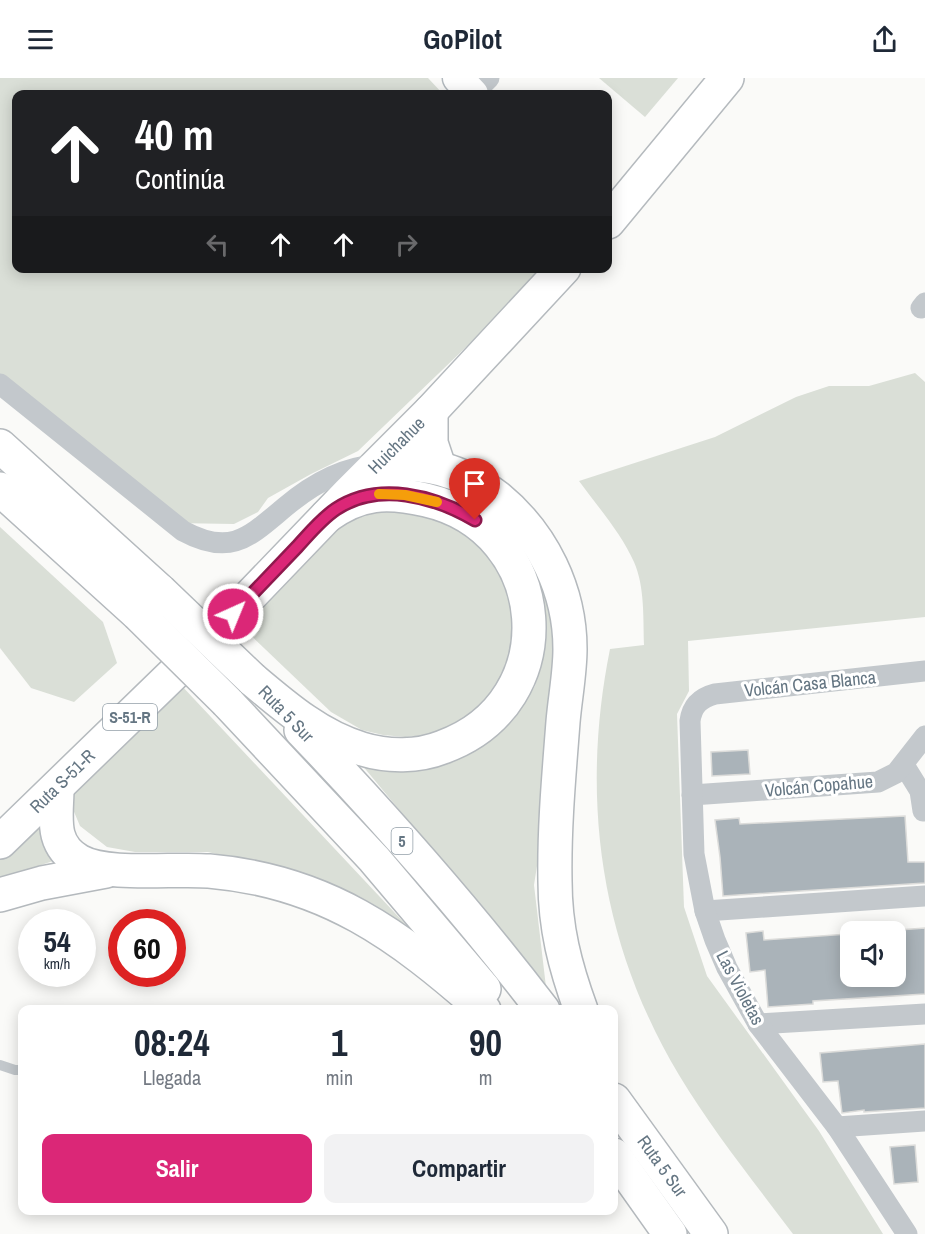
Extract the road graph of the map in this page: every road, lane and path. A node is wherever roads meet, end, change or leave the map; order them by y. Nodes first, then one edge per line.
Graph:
1 (728, 78) edge
2 (612, 217) edge
3 (559, 273) edge
4 (0, 384) edge
5 (431, 411) junction
6 (0, 446) edge
7 (378, 465) junction
8 (439, 467) junction
9 (0, 489) edge
10 (327, 516) junction
11 (202, 646) joint
12 (925, 671) edge
13 (252, 679) junction
14 (698, 702) joint
15 (925, 735) edge
16 (904, 765) junction
17 (57, 788) junction
18 (692, 795) junction
19 (923, 811) dead end
20 (0, 842) edge
21 (111, 870) junction
22 (0, 895) edge
23 (925, 896) edge
24 (705, 911) junction
25 (478, 1005) edge
26 (497, 1005) edge
27 (539, 1005) edge
28 (579, 1005) edge
29 (925, 1014) edge
30 (758, 1024) junction
31 (0, 1065) edge
32 (18, 1070) edge
33 (618, 1091) edge
34 (618, 1105) edge
35 (925, 1122) edge
36 (837, 1127) junction
37 (657, 1159) junction
38 (618, 1161) edge
39 (913, 1233) edge
40 (670, 1234) edge
41 (711, 1234) edge

1 - 2 main road
3 - 5 main road, Huichahue
4 - 7 street
5 - 7 main road, Huichahue
5 - 8 main road
6 - 13 main road, Ruta 5 Sur / 5, bridge
7 - 8 main road
7 - 10 main road, Huichahue
8 - 28 main road
9 - 26 main road, Ruta 5 Sur / 5, bridge
10 - 11 main road, Huichahue
10 - 13 main road
11 - 17 main road, Ruta S-51-R / S-51-R
12 - 14 street, Volcán Casa Blanca
13 - 27 main road, Ruta 5 Sur / 5
14 - 18 street, Las Violetas
15 - 16 street, Volcán Copahue
16 - 18 street, Volcán Copahue
16 - 19 street
17 - 20 main road, Ruta S-51-R / S-51-R
17 - 21 main road
18 - 24 street, Las Violetas
21 - 22 main road
21 - 25 main road
23 - 24 street
24 - 30 street, Las Violetas
29 - 30 street
30 - 36 street, Las Violetas
31 - 32 lane
33 - 37 main road
34 - 37 main road, Ruta 5 Sur
35 - 36 street
36 - 39 street, Las Violetas
37 - 41 main road, Ruta 5 Sur
38 - 40 main road, Ruta 5 Sur

